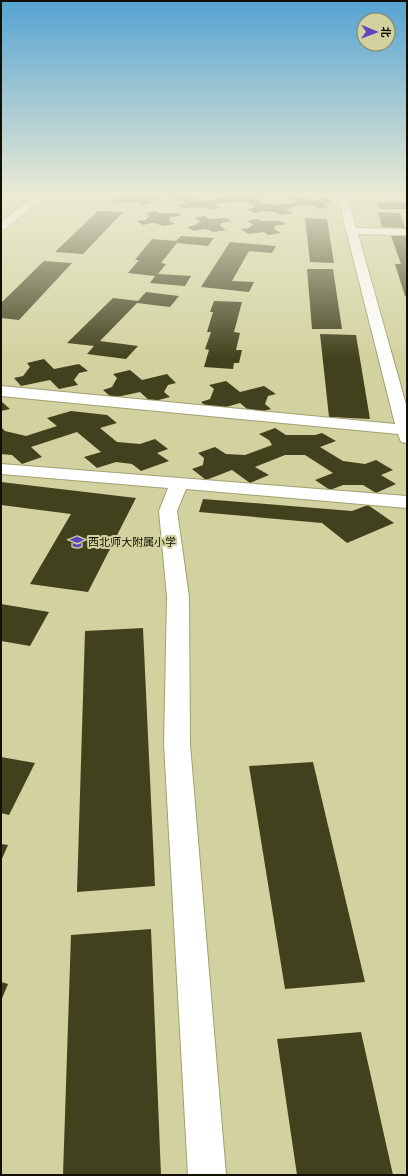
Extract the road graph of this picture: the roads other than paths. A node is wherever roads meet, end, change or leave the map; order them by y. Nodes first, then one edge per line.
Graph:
1 (357, 249) edge
2 (1, 391) edge
3 (406, 434) edge
4 (1, 469) edge
5 (179, 483) junction
6 (407, 502) edge
7 (207, 1175) edge

1 - 3 street
2 - 3 street
4 - 5 street
5 - 6 street
5 - 7 street

